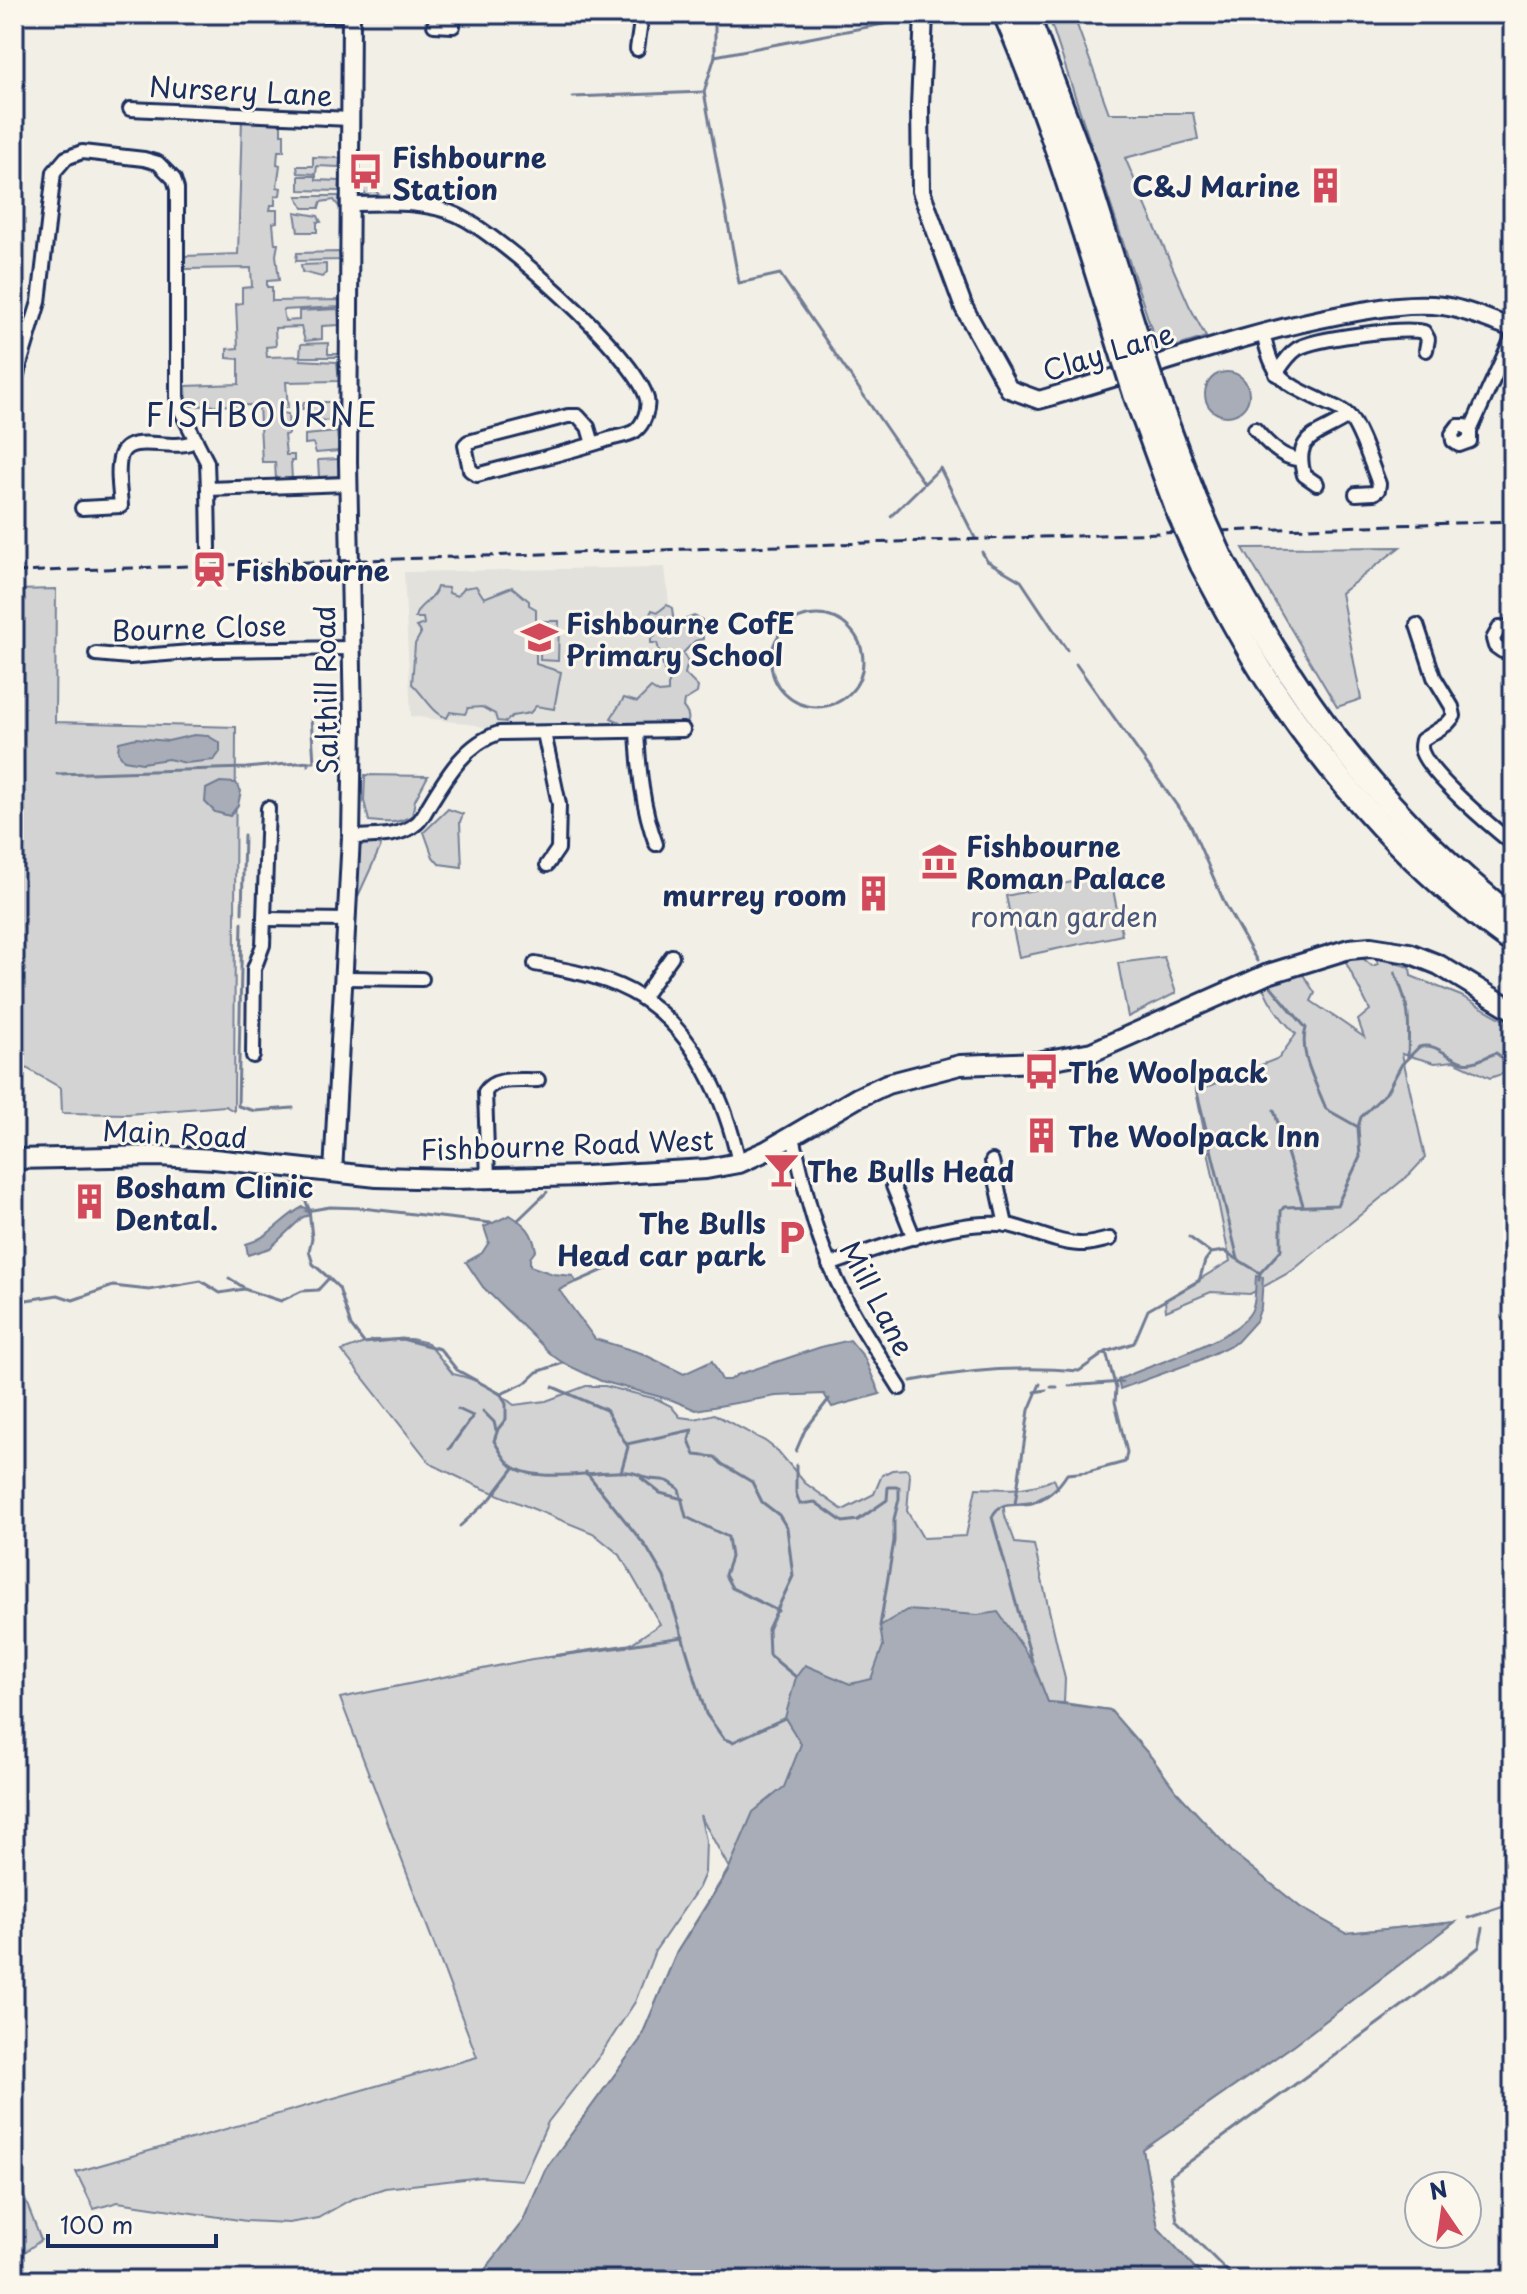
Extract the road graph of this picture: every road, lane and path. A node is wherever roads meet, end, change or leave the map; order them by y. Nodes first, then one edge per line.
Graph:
1 (245, 14) edge
2 (351, 14) edge
3 (453, 14) edge
4 (642, 14) edge
5 (924, 14) edge
6 (1005, 14) edge
7 (1027, 14) edge
8 (434, 25) dead end
9 (637, 49) dead end
10 (130, 109) dead end
11 (350, 119) junction
12 (349, 204) junction
13 (1513, 328) edge
14 (1263, 333) junction
15 (1513, 336) edge
16 (1129, 343) junction
17 (1426, 350) dead end
18 (1276, 374) junction
19 (14, 384) edge
20 (1349, 416) junction
21 (1255, 429) dead end
22 (1470, 431) dead end
23 (196, 440) junction
24 (593, 444) junction
25 (1300, 459) junction
26 (348, 484) junction
27 (1317, 484) dead end
28 (208, 489) junction
29 (1356, 494) dead end
30 (82, 508) dead end
31 (209, 548) dead end
32 (1211, 561) junction
33 (1417, 625) dead end
34 (1513, 628) edge
35 (351, 648) junction
36 (1513, 649) edge
37 (96, 654) dead end
38 (683, 730) dead end
39 (637, 731) junction
40 (544, 733) junction
41 (268, 808) dead end
42 (351, 837) junction
43 (656, 844) dead end
44 (1513, 844) edge
45 (547, 865) dead end
46 (1513, 918) edge
47 (264, 919) junction
48 (348, 920) junction
49 (1513, 942) edge
50 (672, 956) dead end
51 (535, 964) dead end
52 (345, 978) junction
53 (422, 979) dead end
54 (642, 998) junction
55 (1513, 1010) edge
56 (267, 1039) dead end
57 (253, 1040) junction
58 (253, 1056) dead end
59 (538, 1080) dead end
60 (793, 1137) junction
61 (14, 1159) edge
62 (992, 1161) dead end
63 (739, 1163) junction
64 (333, 1173) junction
65 (488, 1179) junction
66 (893, 1186) dead end
67 (1006, 1225) junction
68 (914, 1238) junction
69 (1110, 1239) dead end
70 (829, 1265) junction
71 (900, 1388) dead end

1 - 2 street
2 - 11 street, Salthill Road
3 - 8 street
4 - 9 street
5 - 14 street, Clay Lane
6 - 16 highway
7 - 16 highway
10 - 11 street, Nursery Lane
11 - 12 street, Salthill Road
12 - 24 street
12 - 26 street, Salthill Road
13 - 14 street, Clay Lane
14 - 18 street
15 - 22 street
16 - 32 highway, bridge
17 - 18 street
18 - 20 street
19 - 23 street
20 - 25 street
20 - 29 street
21 - 25 street
23 - 28 street
23 - 30 street
24 - 24 street
25 - 27 street
26 - 28 street
26 - 35 street, Salthill Road
28 - 31 street
32 - 46 highway
32 - 49 highway
33 - 44 street
34 - 36 street
35 - 37 street, Bourne Close
35 - 42 street, Salthill Road
38 - 39 street
39 - 40 street
39 - 43 street
40 - 42 street
40 - 45 street
41 - 47 street
42 - 48 street, Salthill Road
47 - 48 street
47 - 57 street
48 - 52 street, Salthill Road
50 - 54 street
51 - 54 street
52 - 53 street
52 - 64 street, Salthill Road
54 - 63 street
55 - 60 main road, Fishbourne Road West
56 - 57 street
57 - 58 street
59 - 65 street
60 - 63 main road, Fishbourne Road West
60 - 70 street, Mill Lane
61 - 64 main road, Main Road
62 - 67 street
63 - 65 main road, Fishbourne Road West
64 - 65 main road, Fishbourne Road West
66 - 68 street
67 - 68 street
67 - 69 street
68 - 70 street
70 - 71 street, Mill Lane

